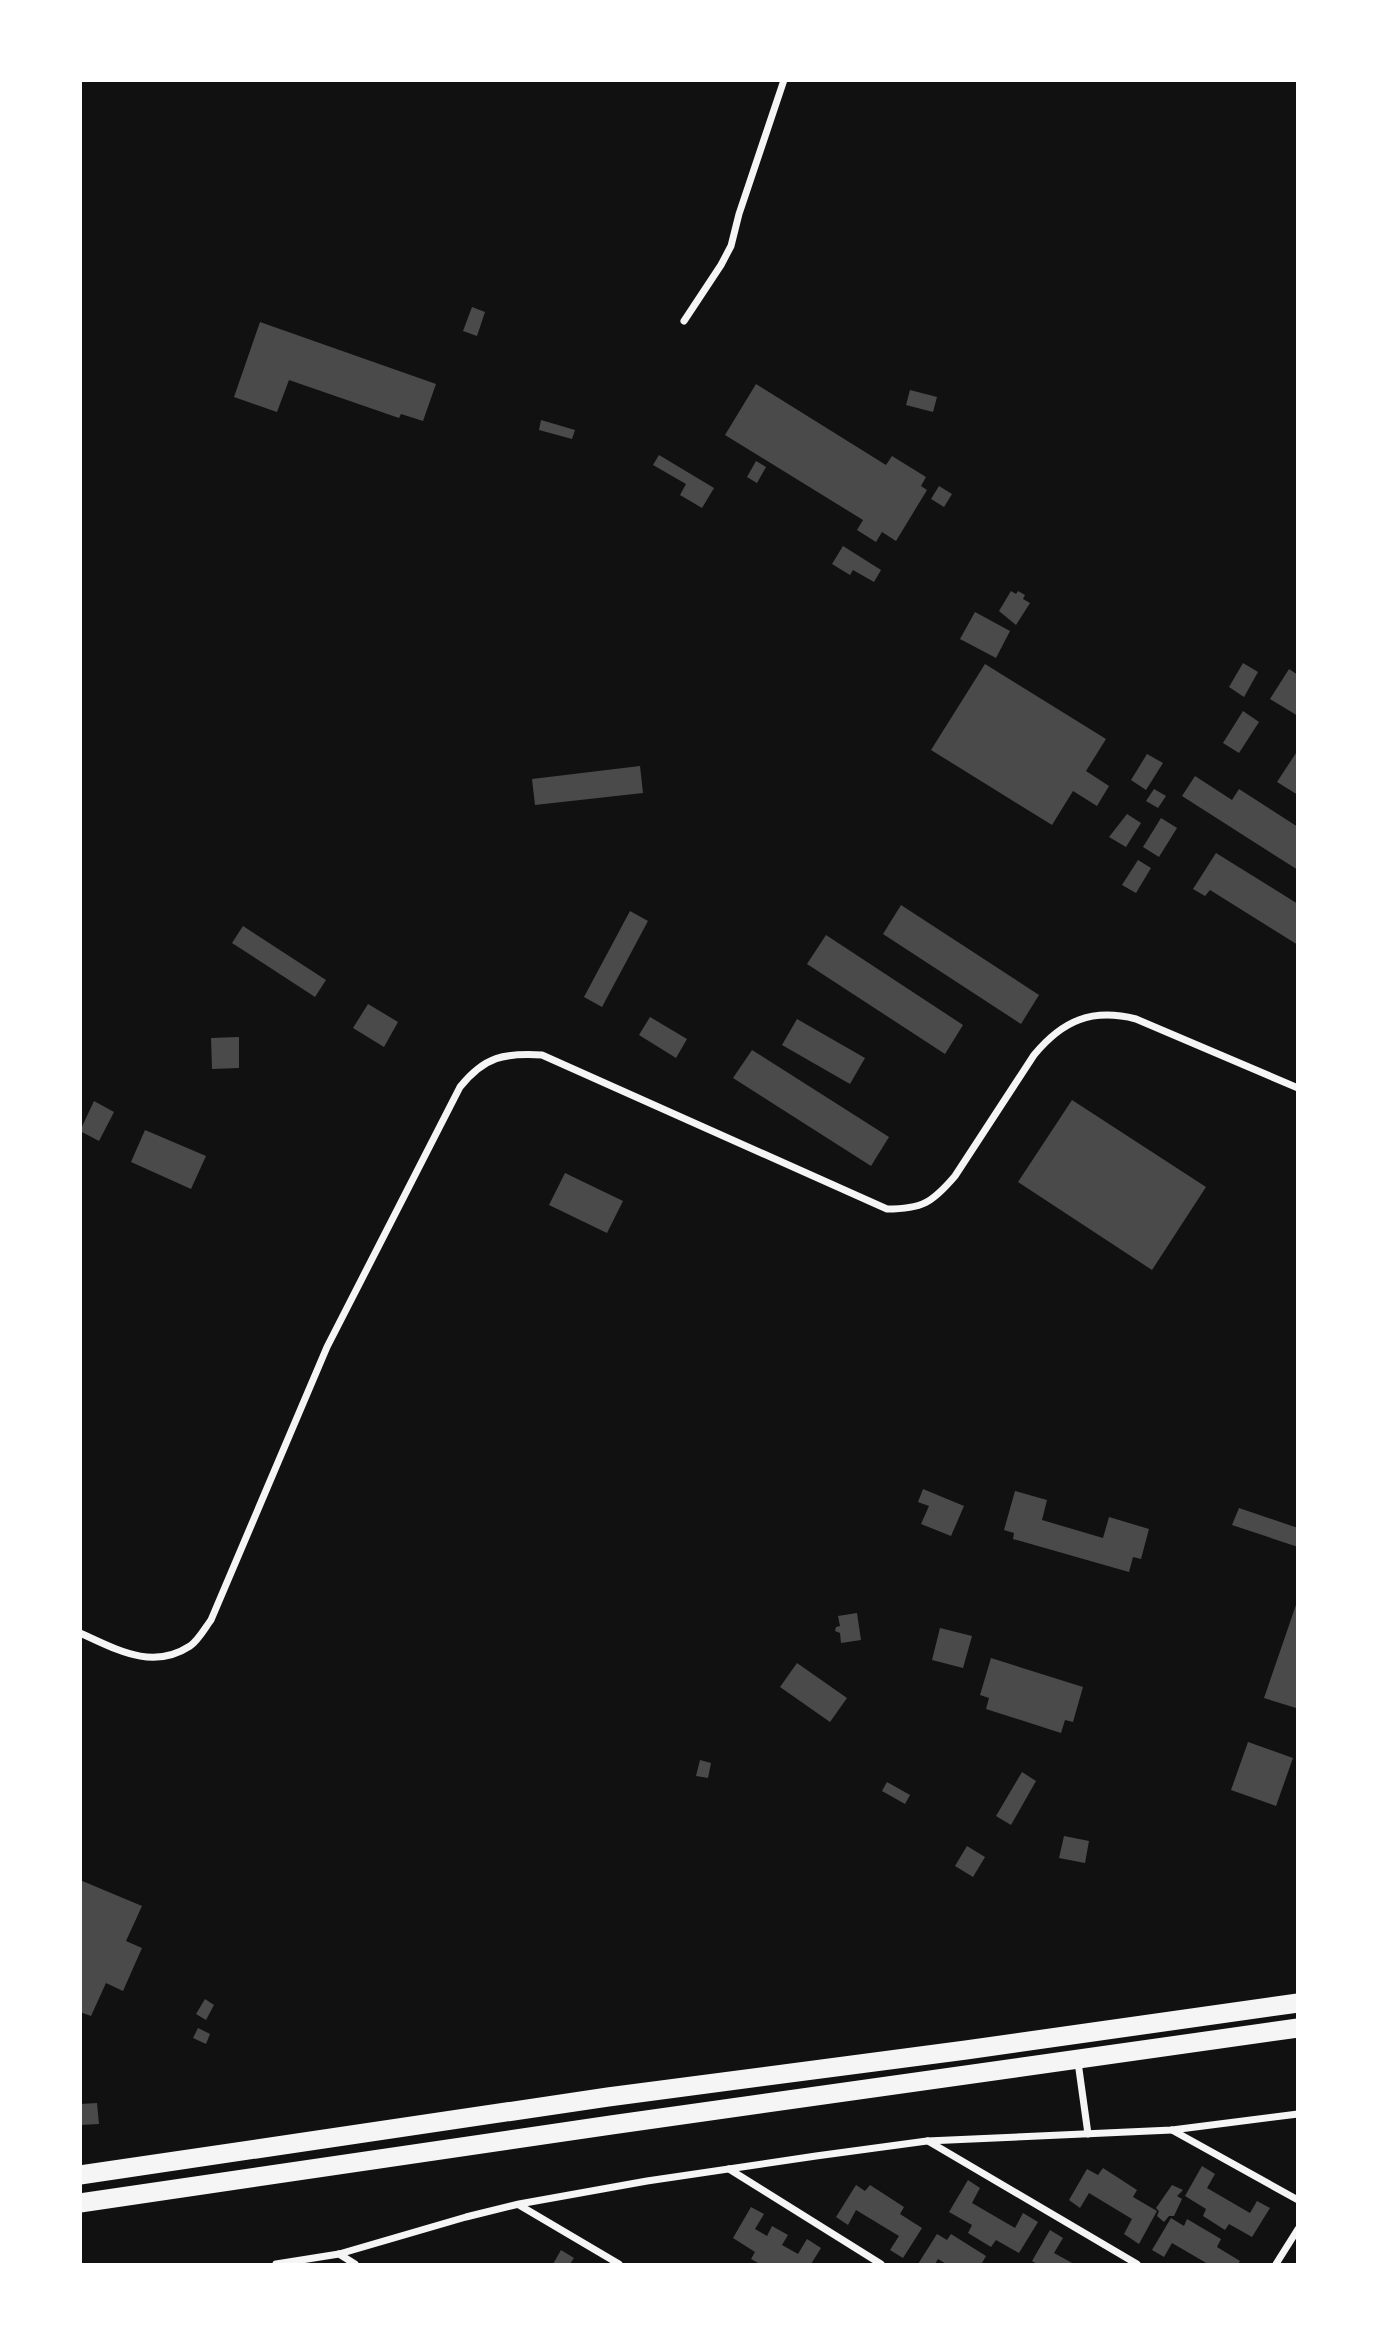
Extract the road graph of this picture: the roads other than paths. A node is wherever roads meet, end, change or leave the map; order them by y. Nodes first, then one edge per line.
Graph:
1 (784, 80) edge
2 (684, 321) dead end
3 (1297, 1088) edge
4 (80, 1633) edge
5 (1297, 2003) edge
6 (1297, 2028) edge
7 (1077, 2059) junction
8 (1297, 2114) edge
9 (1172, 2130) junction
10 (1088, 2134) junction
11 (927, 2141) junction
12 (728, 2169) junction
13 (80, 2175) edge
14 (1297, 2200) edge
15 (80, 2203) edge
16 (519, 2204) junction
17 (1297, 2229) edge
18 (338, 2254) junction
19 (276, 2264) edge
20 (355, 2264) edge
21 (618, 2264) edge
22 (881, 2264) edge
23 (1137, 2264) edge
24 (1276, 2264) edge

1 - 2 street
3 - 4 street
5 - 13 highway
6 - 7 highway
7 - 10 street
7 - 15 highway
8 - 9 street
9 - 10 street
9 - 14 street
10 - 11 street
11 - 12 street
11 - 23 street
12 - 16 street
12 - 22 street
16 - 18 street
16 - 21 street
17 - 24 street
18 - 19 street
18 - 20 street

